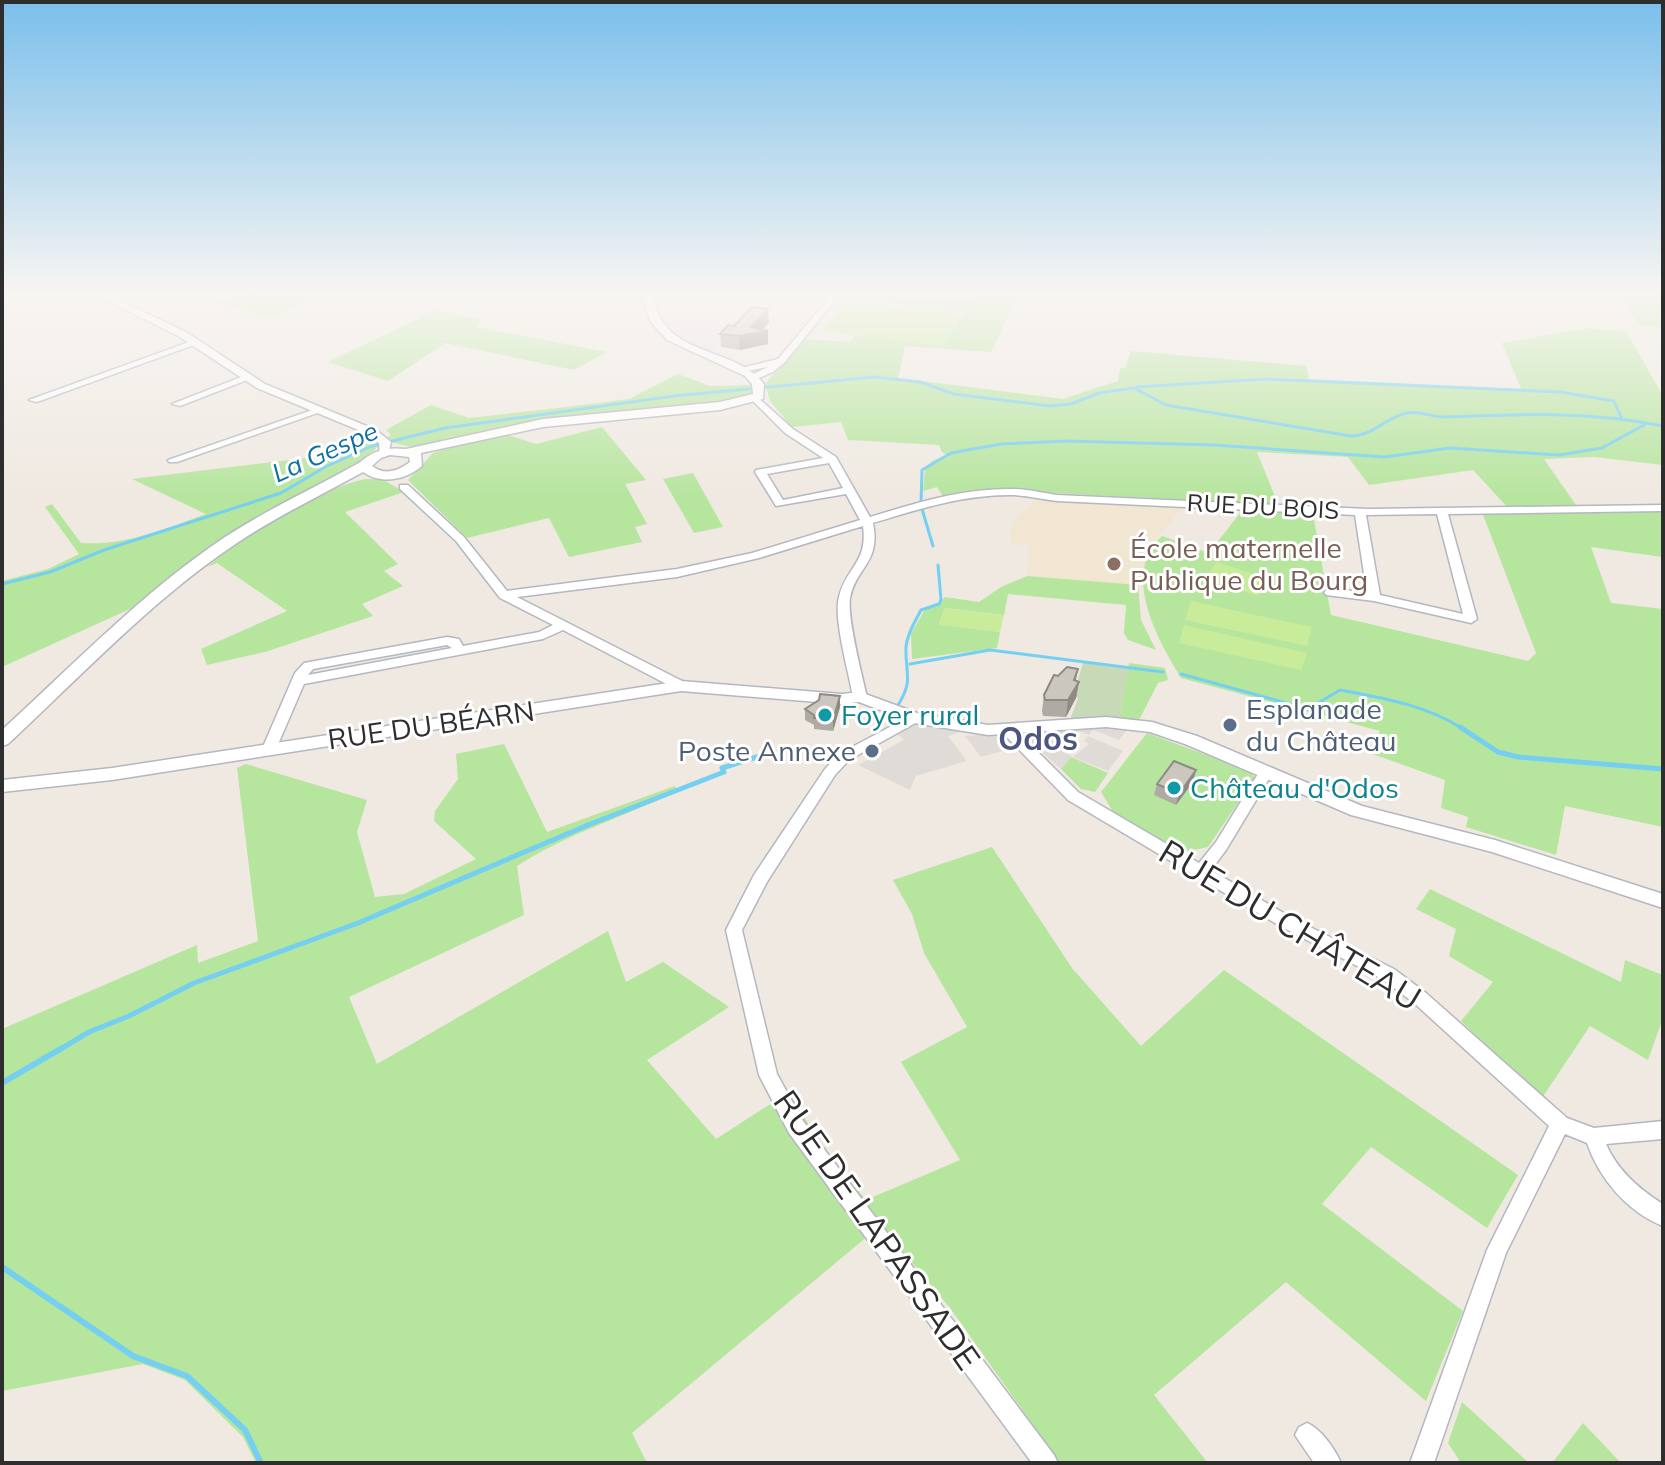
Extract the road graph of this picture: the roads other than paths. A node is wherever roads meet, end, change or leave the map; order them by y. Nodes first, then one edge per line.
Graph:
1 (147, 360) edge
2 (221, 360) edge
3 (710, 360) edge
4 (782, 360) edge
5 (247, 378) junction
6 (754, 385) junction
7 (34, 400) dead end
8 (177, 404) dead end
9 (321, 410) junction
10 (384, 445) junction
11 (414, 455) junction
12 (832, 459) junction
13 (173, 460) dead end
14 (375, 472) junction
15 (403, 480) junction
16 (851, 490) junction
17 (1663, 508) edge
18 (1442, 511) junction
19 (1360, 512) junction
20 (868, 524) junction
21 (1330, 592) dead end
22 (504, 595) junction
23 (1374, 597) junction
24 (562, 626) junction
25 (681, 686) junction
26 (860, 697) junction
27 (914, 718) junction
28 (1007, 729) junction
29 (2, 740) edge
30 (269, 749) junction
31 (1266, 772) junction
32 (2, 786) edge
33 (1201, 871) junction
34 (1663, 901) edge
35 (1560, 1124) junction
36 (1663, 1130) edge
37 (1594, 1137) junction
38 (1663, 1216) edge
39 (1307, 1435) dead end
40 (1046, 1463) edge
41 (1329, 1463) edge
42 (1422, 1463) edge

1 - 7 street
2 - 5 street
3 - 6 main road
4 - 6 street
5 - 8 street
5 - 9 street
6 - 11 main road
6 - 12 street
9 - 10 street
9 - 13 street
10 - 11 main road
10 - 14 main road
11 - 15 main road
12 - 16 street
12 - 16 street
14 - 15 main road
14 - 29 main road
15 - 22 street
16 - 20 street
17 - 18 street, RUE DU BOIS
18 - 19 street, RUE DU BOIS
18 - 23 street
19 - 20 street, RUE DU BOIS
19 - 23 street
20 - 22 street, RUE DU BOIS
20 - 26 street
21 - 23 street
22 - 24 street
24 - 25 street
24 - 30 street
25 - 26 street, RUE DU BÉARN
25 - 30 street, RUE DU BÉARN
26 - 27 street
27 - 28 street
27 - 40 street, RUE DE LAPASSADE
28 - 31 street
28 - 33 street, RUE DU CHÂTEAU
30 - 32 street, RUE DU BÉARN
31 - 33 street
31 - 34 street
33 - 35 street, RUE DU CHÂTEAU
35 - 37 street, RUE DU CHÂTEAU
35 - 42 street
36 - 37 street, RUE DU CHÂTEAU
37 - 38 street
39 - 41 street

